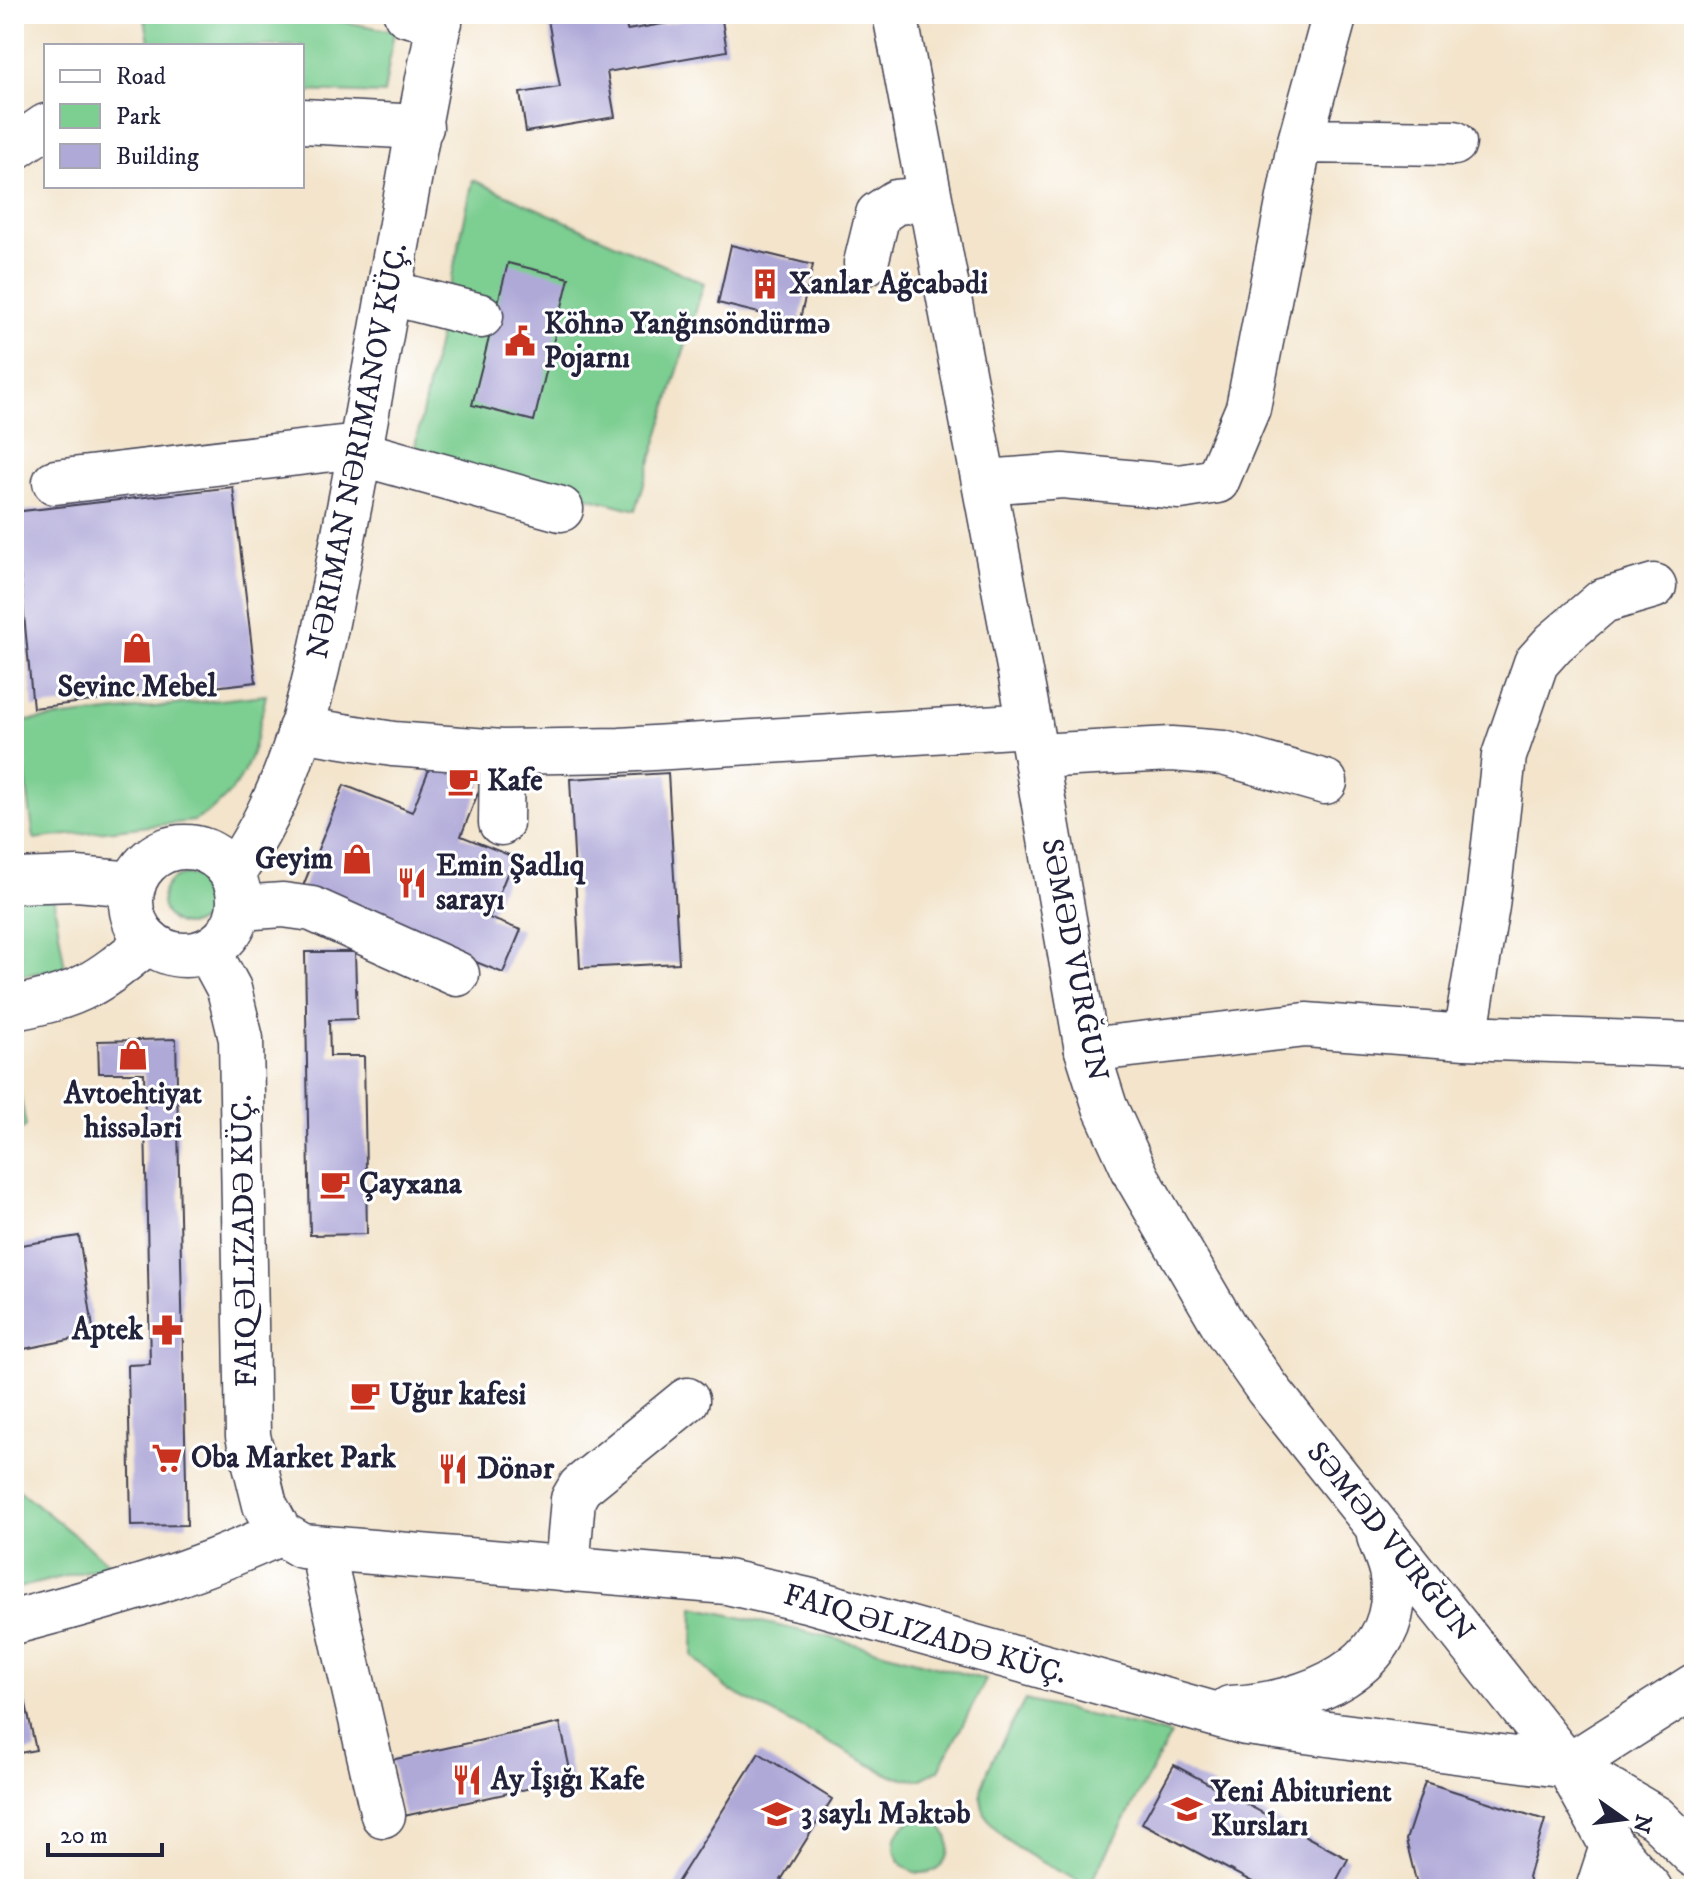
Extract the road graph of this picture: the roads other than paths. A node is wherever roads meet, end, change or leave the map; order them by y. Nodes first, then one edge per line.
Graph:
1 (895, 14) edge
2 (1335, 14) edge
3 (429, 17) edge
4 (304, 121) edge
5 (44, 127) edge
6 (421, 127) junction
7 (1300, 141) junction
8 (1454, 143) dead end
9 (14, 148) edge
10 (929, 199) junction
11 (866, 263) dead end
12 (391, 293) junction
13 (481, 316) dead end
14 (360, 451) junction
15 (55, 482) dead end
16 (985, 482) junction
17 (561, 509) dead end
18 (1654, 586) dead end
19 (300, 729) junction
20 (1033, 741) junction
21 (502, 752) junction
22 (1325, 782) dead end
23 (501, 823) dead end
24 (14, 881) edge
25 (134, 884) junction
26 (235, 891) junction
27 (149, 941) junction
28 (208, 950) junction
29 (457, 974) dead end
30 (14, 1008) edge
31 (1465, 1037) junction
32 (1694, 1045) edge
33 (1087, 1050) junction
34 (687, 1400) dead end
35 (1374, 1523) junction
36 (280, 1533) junction
37 (322, 1550) junction
38 (567, 1569) junction
39 (14, 1622) edge
40 (1694, 1686) edge
41 (1190, 1709) junction
42 (1568, 1766) junction
43 (383, 1815) dead end
44 (1612, 1846) junction
45 (1694, 1855) edge
46 (1598, 1889) edge
47 (1650, 1889) edge

1 - 10 main road, SƏMƏD VURĞUN
2 - 7 main road
3 - 6 main road, NƏRIMAN NƏRIMANOV KÜÇ.
4 - 6 main road
5 - 9 main road
6 - 12 main road, NƏRIMAN NƏRIMANOV KÜÇ.
7 - 8 main road
7 - 16 main road
10 - 11 main road
10 - 16 main road, SƏMƏD VURĞUN
12 - 13 main road
12 - 14 main road, NƏRIMAN NƏRIMANOV KÜÇ.
14 - 15 main road
14 - 17 main road
14 - 19 main road, NƏRIMAN NƏRIMANOV KÜÇ.
16 - 20 main road, SƏMƏD VURĞUN
18 - 31 main road
19 - 21 main road
19 - 26 main road, NƏRIMAN NƏRIMANOV KÜÇ.
20 - 21 main road
20 - 22 main road
20 - 33 main road, SƏMƏD VURĞUN
21 - 23 main road
24 - 25 main road
25 - 26 main road
25 - 27 main road
26 - 28 main road
26 - 29 main road
27 - 28 main road
27 - 30 main road
28 - 36 main road, FAIQ ƏLIZADƏ KÜÇ.
31 - 32 main road
31 - 33 main road
33 - 35 main road, SƏMƏD VURĞUN
34 - 38 main road
35 - 41 main road
35 - 42 main road, SƏMƏD VURĞUN
36 - 37 main road, FAIQ ƏLIZADƏ KÜÇ.
36 - 39 main road
37 - 38 main road, FAIQ ƏLIZADƏ KÜÇ.
37 - 43 main road
38 - 41 main road, FAIQ ƏLIZADƏ KÜÇ.
40 - 42 main road
41 - 42 main road, FAIQ ƏLIZADƏ KÜÇ.
42 - 44 main road, SƏMƏD VURĞUN
42 - 45 main road
44 - 46 main road
44 - 47 main road, SƏMƏD VURĞUN

